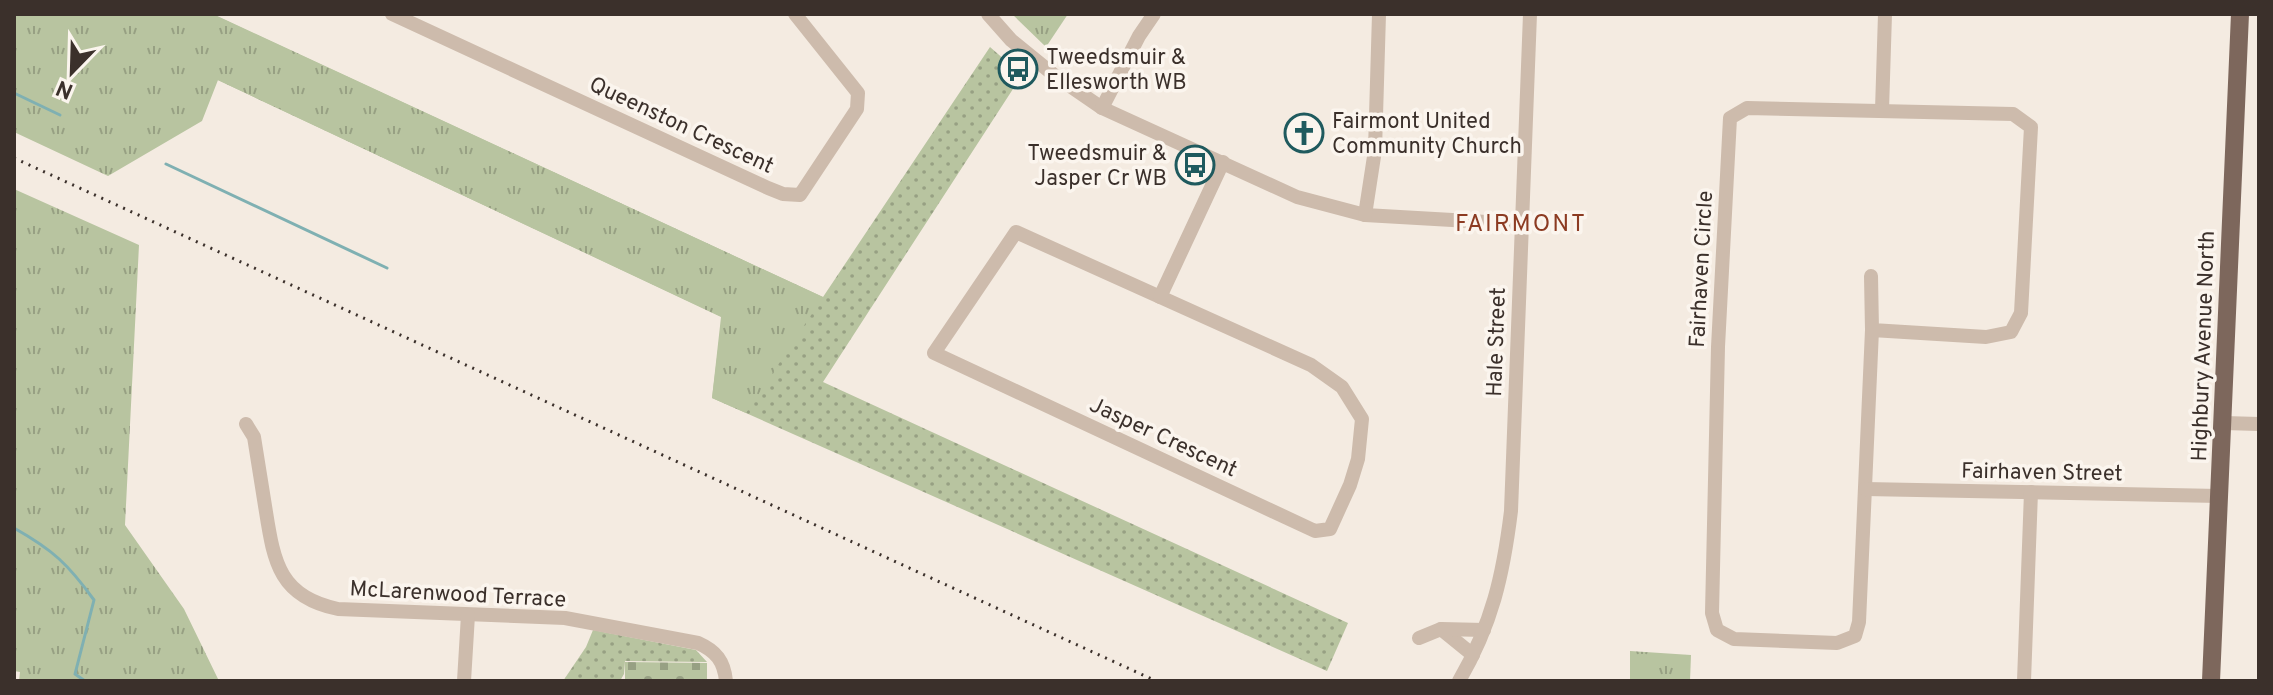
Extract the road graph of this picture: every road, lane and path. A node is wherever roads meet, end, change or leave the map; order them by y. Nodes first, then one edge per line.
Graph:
1 (392, 14) edge
2 (795, 14) edge
3 (988, 14) edge
4 (1154, 14) edge
5 (1379, 14) edge
6 (1530, 14) edge
7 (1885, 14) edge
8 (2240, 14) edge
9 (1102, 108) junction
10 (1882, 110) junction
11 (1223, 162) junction
12 (1365, 215) junction
13 (1522, 224) junction
14 (1871, 276) dead end
15 (1160, 297) junction
16 (1872, 330) junction
17 (2224, 423) junction
18 (246, 424) dead end
19 (2259, 424) edge
20 (1865, 489) junction
21 (2031, 492) junction
22 (2219, 496) junction
23 (468, 615) junction
24 (1441, 629) junction
25 (1484, 630) junction
26 (1419, 638) dead end
27 (1470, 660) junction
28 (464, 681) edge
29 (726, 681) edge
30 (1459, 681) edge
31 (1466, 681) edge
32 (2024, 681) edge
33 (2211, 681) edge

1 - 2 street, Queenston Crescent
3 - 9 street
4 - 9 street
5 - 12 street
6 - 13 street, Hale Street
7 - 10 street
8 - 17 main road, Highbury Avenue North
9 - 11 street
10 - 16 street, Fairhaven Circle
10 - 20 street, Fairhaven Circle
11 - 12 street
11 - 15 street
12 - 13 street
13 - 25 street, Hale Street
14 - 16 street
15 - 15 street, Jasper Crescent
16 - 20 street, Fairhaven Circle
17 - 19 street
17 - 22 main road, Highbury Avenue North
18 - 23 street, McLarenwood Terrace
20 - 21 street, Fairhaven Street
21 - 22 street, Fairhaven Street
21 - 32 street
22 - 33 main road, Highbury Avenue North
23 - 28 street
23 - 29 street, McLarenwood Terrace
24 - 25 street
24 - 26 street
24 - 27 street
25 - 27 street, Hale Street
27 - 30 street, Hale Street
27 - 31 street, Hale Street

